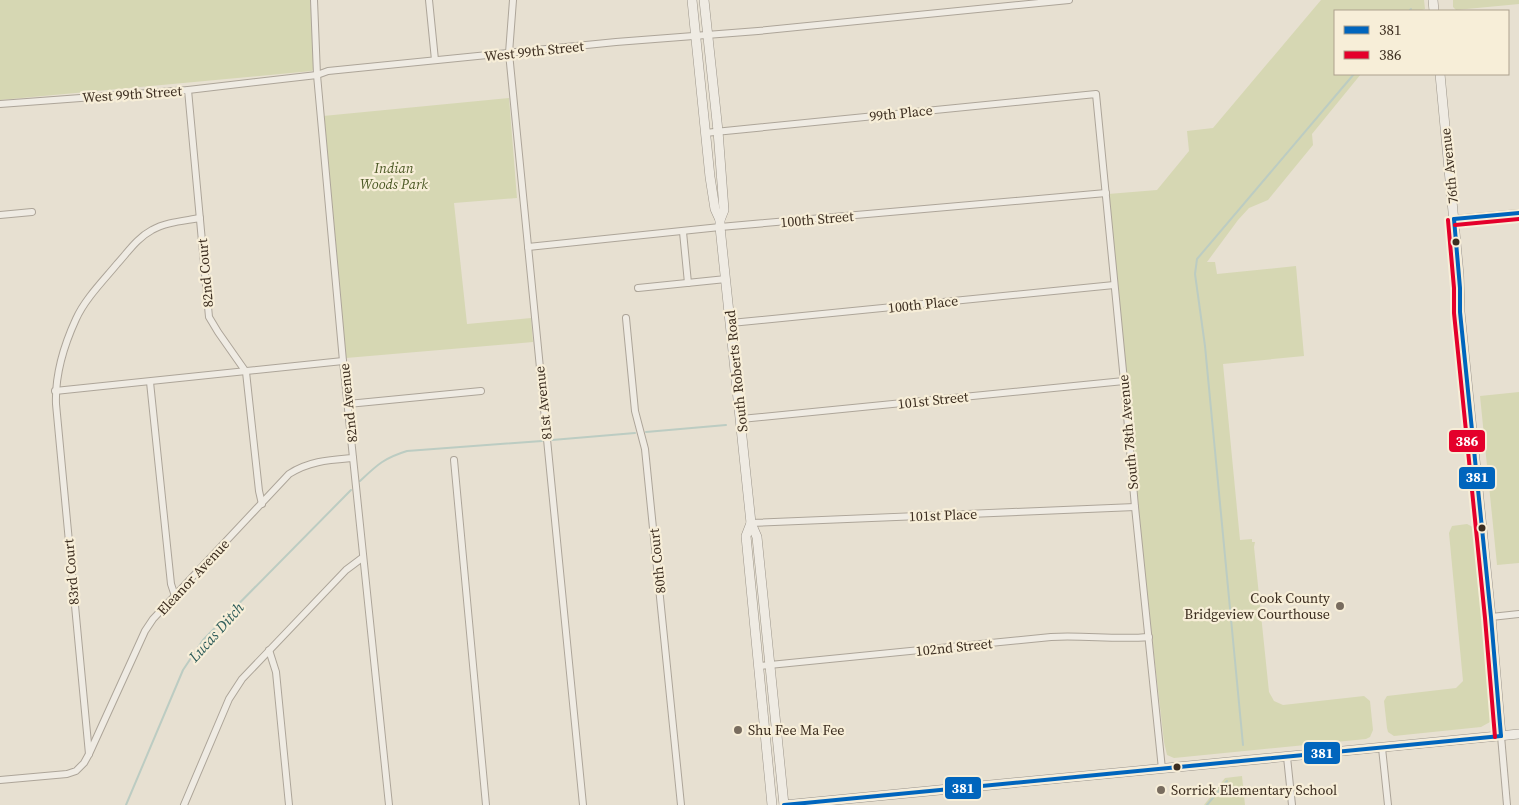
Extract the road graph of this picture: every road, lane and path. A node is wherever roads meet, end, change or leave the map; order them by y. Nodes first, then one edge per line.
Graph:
1 (314, 0) edge
2 (429, 0) edge
3 (512, 0) edge
4 (692, 0) edge
5 (704, 0) edge
6 (1069, 0) edge
7 (708, 34) junction
8 (695, 36) junction
9 (509, 54) junction
10 (435, 60) junction
11 (317, 75) junction
12 (1440, 75) edge
13 (188, 90) junction
14 (1096, 94) joint
15 (0, 104) edge
16 (718, 131) junction
17 (705, 132) junction
18 (1106, 193) junction
19 (32, 212) dead end
20 (1519, 213) edge
21 (0, 215) edge
22 (200, 218) junction
23 (1454, 219) junction
24 (720, 224) junction
25 (683, 232) junction
26 (528, 247) junction
27 (726, 279) junction
28 (688, 283) junction
29 (1114, 285) junction
30 (638, 288) dead end
31 (626, 318) dead end
32 (731, 323) junction
33 (343, 361) junction
34 (246, 372) junction
35 (1124, 381) junction
36 (150, 382) junction
37 (55, 391) junction
38 (481, 391) dead end
39 (348, 404) junction
40 (741, 419) junction
41 (353, 458) junction
42 (454, 460) dead end
43 (262, 504) junction
44 (1135, 507) junction
45 (751, 523) junction
46 (362, 558) junction
47 (175, 596) junction
48 (1519, 614) edge
49 (1491, 617) junction
50 (1149, 637) junction
51 (269, 650) junction
52 (769, 665) junction
53 (759, 666) junction
54 (1519, 734) edge
55 (1501, 736) junction
56 (1382, 748) junction
57 (89, 754) junction
58 (1286, 757) junction
59 (1162, 769) junction
60 (0, 780) edge
61 (184, 805) edge
62 (290, 805) edge
63 (389, 805) edge
64 (486, 805) edge
65 (583, 805) edge
66 (681, 805) edge
67 (772, 805) edge
68 (784, 805) edge
69 (1292, 805) edge
70 (1388, 805) edge
71 (1507, 805) edge

1 - 11 street, 82nd Avenue
2 - 10 street
3 - 9 street, 81st Avenue
4 - 8 street, South Roberts Road
5 - 7 street, South Roberts Road
6 - 7 street, West 99th Street
7 - 8 street, West 99th Street
7 - 16 street, South Roberts Road
8 - 9 street, West 99th Street
8 - 17 street, South Roberts Road
9 - 10 street, West 99th Street
9 - 26 street, 81st Avenue
10 - 11 street, West 99th Street
11 - 13 street, West 99th Street
11 - 33 street, 82nd Avenue
12 - 23 street, 76th Avenue
13 - 15 street, West 99th Street
13 - 22 street, 82nd Court
14 - 16 street, 99th Place
14 - 18 street, South 78th Avenue
16 - 17 street, 99th Place
16 - 24 street, South Roberts Road
17 - 24 street, South Roberts Road
18 - 24 street, 100th Street
18 - 29 street, South 78th Avenue
19 - 21 street
20 - 23 street
22 - 34 street, 82nd Court
22 - 37 street, 83rd Court
23 - 49 street, 76th Avenue
24 - 25 street, 100th Street
24 - 27 street, South Roberts Road
25 - 26 street, 100th Street
25 - 28 street
26 - 65 street, 81st Avenue
27 - 28 street
27 - 32 street, South Roberts Road
28 - 30 street
29 - 32 street, 100th Place
29 - 35 street, South 78th Avenue
31 - 66 street, 80th Court
32 - 40 street, South Roberts Road
33 - 34 street
33 - 39 street, 82nd Avenue
34 - 36 street
34 - 43 street, 82nd Court
35 - 40 street, 101st Street
35 - 44 street, South 78th Avenue
36 - 37 street
36 - 47 street
37 - 57 street, 83rd Court
38 - 39 street
39 - 41 street, 82nd Avenue
40 - 45 street, South Roberts Road
41 - 43 street, Eleanor Avenue
41 - 46 street, 82nd Avenue
42 - 64 street
43 - 47 street, Eleanor Avenue
44 - 45 street, 101st Place
44 - 50 street, South 78th Avenue
45 - 52 street, South Roberts Road
45 - 53 street, South Roberts Road
46 - 51 street
46 - 63 street, 82nd Avenue
47 - 57 street, Eleanor Avenue
48 - 49 street
49 - 55 street, 76th Avenue
50 - 52 street, 102nd Street
50 - 59 street, South 78th Avenue
51 - 61 street
51 - 62 street
52 - 53 street, 102nd Street
52 - 68 street, South Roberts Road
53 - 67 street, South Roberts Road
54 - 55 street
55 - 56 street
55 - 71 street
56 - 58 street
56 - 70 street
57 - 60 street, Eleanor Avenue
58 - 59 street
58 - 69 street
59 - 68 street

